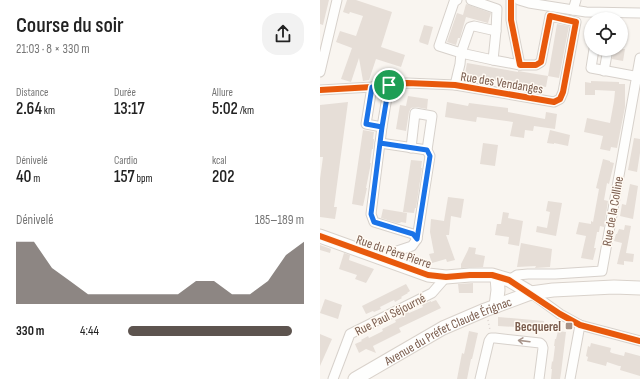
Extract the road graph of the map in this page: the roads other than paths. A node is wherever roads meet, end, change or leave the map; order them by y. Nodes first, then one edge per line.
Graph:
1 (337, 0) edge
2 (457, 0) edge
3 (470, 0) edge
4 (511, 0) edge
5 (519, 0) edge
6 (576, 0) edge
7 (573, 10) junction
8 (640, 13) edge
9 (496, 31) junction
10 (461, 53) junction
11 (593, 56) edge
12 (607, 56) edge
13 (640, 58) edge
14 (493, 60) junction
15 (520, 65) junction
16 (604, 71) junction
17 (320, 72) edge
18 (638, 76) edge
19 (389, 85) junction
20 (455, 85) junction
21 (372, 87) junction
22 (320, 90) edge
23 (382, 127) junction
24 (380, 143) junction
25 (411, 148) junction
26 (427, 150) junction
27 (320, 236) edge
28 (417, 239) junction
29 (379, 257) junction
30 (446, 277) junction
31 (503, 278) junction
32 (640, 288) edge
33 (530, 294) junction
34 (496, 306) junction
35 (580, 325) junction
36 (640, 341) edge
37 (333, 379) edge
38 (355, 379) edge
39 (480, 379) edge
40 (540, 379) edge
41 (570, 379) edge

1 - 17 street
2 - 10 street
3 - 9 street
4 - 15 street, Rue des Vendanges
5 - 7 street
6 - 7 street
7 - 8 street
9 - 10 street
9 - 14 street
10 - 14 street
10 - 20 street
11 - 16 street
12 - 16 street
13 - 18 street, Rue de la Colline
14 - 15 street
15 - 20 street, Rue des Vendanges
16 - 18 street
18 - 31 street, Rue de la Colline
19 - 20 street, Rue des Vendanges
19 - 21 street, Rue des Vendanges
19 - 23 street
21 - 22 street, Rue des Vendanges
21 - 23 street
23 - 24 street
24 - 25 street
24 - 28 street
25 - 26 street
25 - 26 street
26 - 28 street
27 - 29 street, Rue du Père Pierre
28 - 29 street
29 - 30 street, Rue du Père Pierre
30 - 31 street, Rue du Père Pierre
30 - 37 street, Rue Paul Séjourné
31 - 33 street
31 - 34 street
32 - 33 street, Avenue du Préfet Claude Érignac
33 - 34 street, Avenue du Préfet Claude Érignac
33 - 35 street
34 - 38 street, Avenue du Préfet Claude Érignac
35 - 36 street
35 - 41 street
40 -> 39 street

